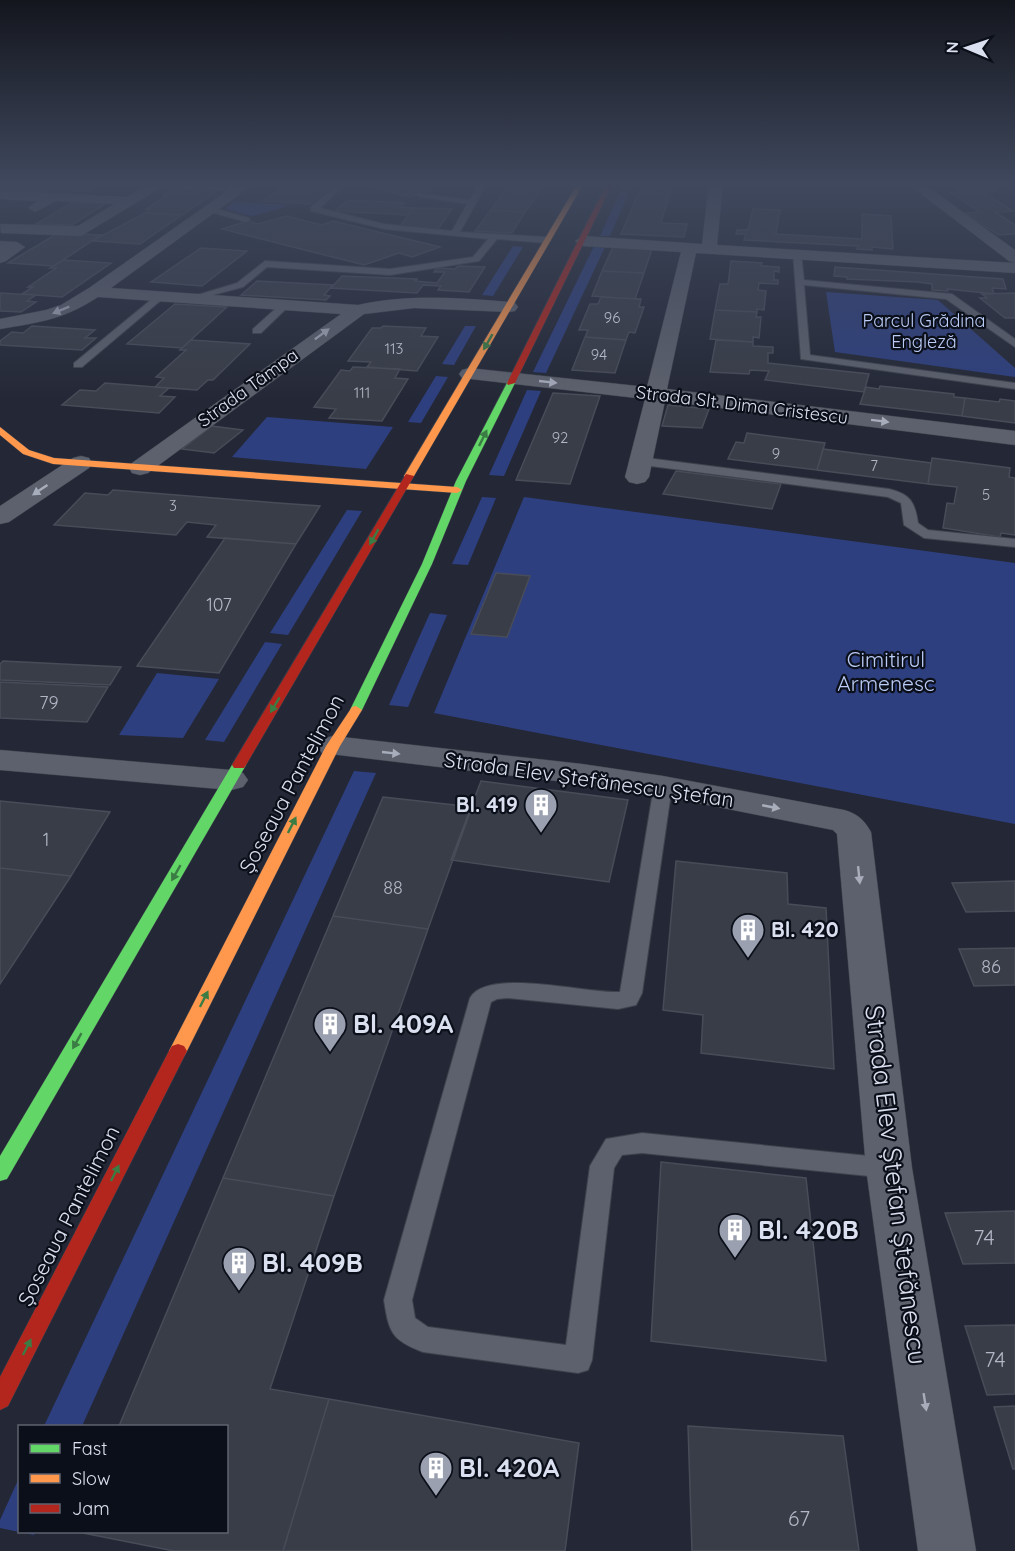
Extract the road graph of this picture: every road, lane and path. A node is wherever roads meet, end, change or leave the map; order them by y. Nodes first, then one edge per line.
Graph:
1 (146, 255) edge
2 (479, 255) edge
3 (539, 255) edge
4 (576, 255) edge
5 (696, 255) edge
6 (797, 255) edge
7 (832, 255) edge
8 (1015, 268) edge
9 (799, 282) junction
10 (95, 292) junction
11 (161, 296) junction
12 (197, 298) junction
13 (285, 304) junction
14 (508, 307) junction
15 (358, 310) junction
16 (0, 324) edge
17 (257, 331) dead end
18 (1015, 344) edge
19 (78, 365) dead end
20 (469, 374) junction
21 (512, 378) junction
22 (1015, 386) edge
23 (655, 393) junction
24 (0, 430) edge
25 (1015, 438) edge
26 (81, 463) junction
27 (140, 468) junction
28 (638, 469) joint
29 (403, 486) junction
30 (457, 490) junction
31 (0, 517) edge
32 (1015, 543) edge
33 (333, 746) junction
34 (0, 760) edge
35 (231, 780) junction
36 (663, 786) junction
37 (844, 821) joint
38 (889, 1168) junction
39 (0, 1173) edge
40 (0, 1399) edge
41 (947, 1551) edge

1 - 10 street
2 - 12 lane
3 - 14 main road
4 - 21 main road, Șoseaua Pantelimon
5 - 23 street
6 - 9 lane
7 - 8 street
9 - 18 lane
9 - 22 lane
10 - 11 street, Strada Tâmpa
10 -> 16 street
11 - 12 street, Strada Tâmpa
11 - 19 lane
12 - 13 street, Strada Tâmpa
13 - 15 street, Strada Tâmpa
13 - 17 lane
14 - 15 street, Strada Tâmpa
14 -> 20 main road
27 -> 15 street, Strada Tâmpa
20 - 21 street, Strada Slt. Dima Cristescu
20 - 29 main road
21 -> 23 street, Strada Slt. Dima Cristescu
30 -> 21 main road, Șoseaua Pantelimon
23 -> 25 street, Strada Slt. Dima Cristescu
23 - 28 street
24 - 26 main road
26 - 27 main road
26 -> 31 street
27 - 29 main road
28 - 32 lane
29 - 30 main road
29 -> 35 main road
30 - 33 main road, Șoseaua Pantelimon
33 -> 36 street, Strada Elev Ștefănescu Ștefan
40 -> 33 main road, Șoseaua Pantelimon
34 - 35 street
35 -> 39 main road
36 -> 37 street, Strada Elev Ștefănescu Ștefan
36 - 38 lane
37 -> 38 street, Strada Elev Ștefan Ștefănescu
38 -> 41 street, Strada Elev Ștefan Ștefănescu

